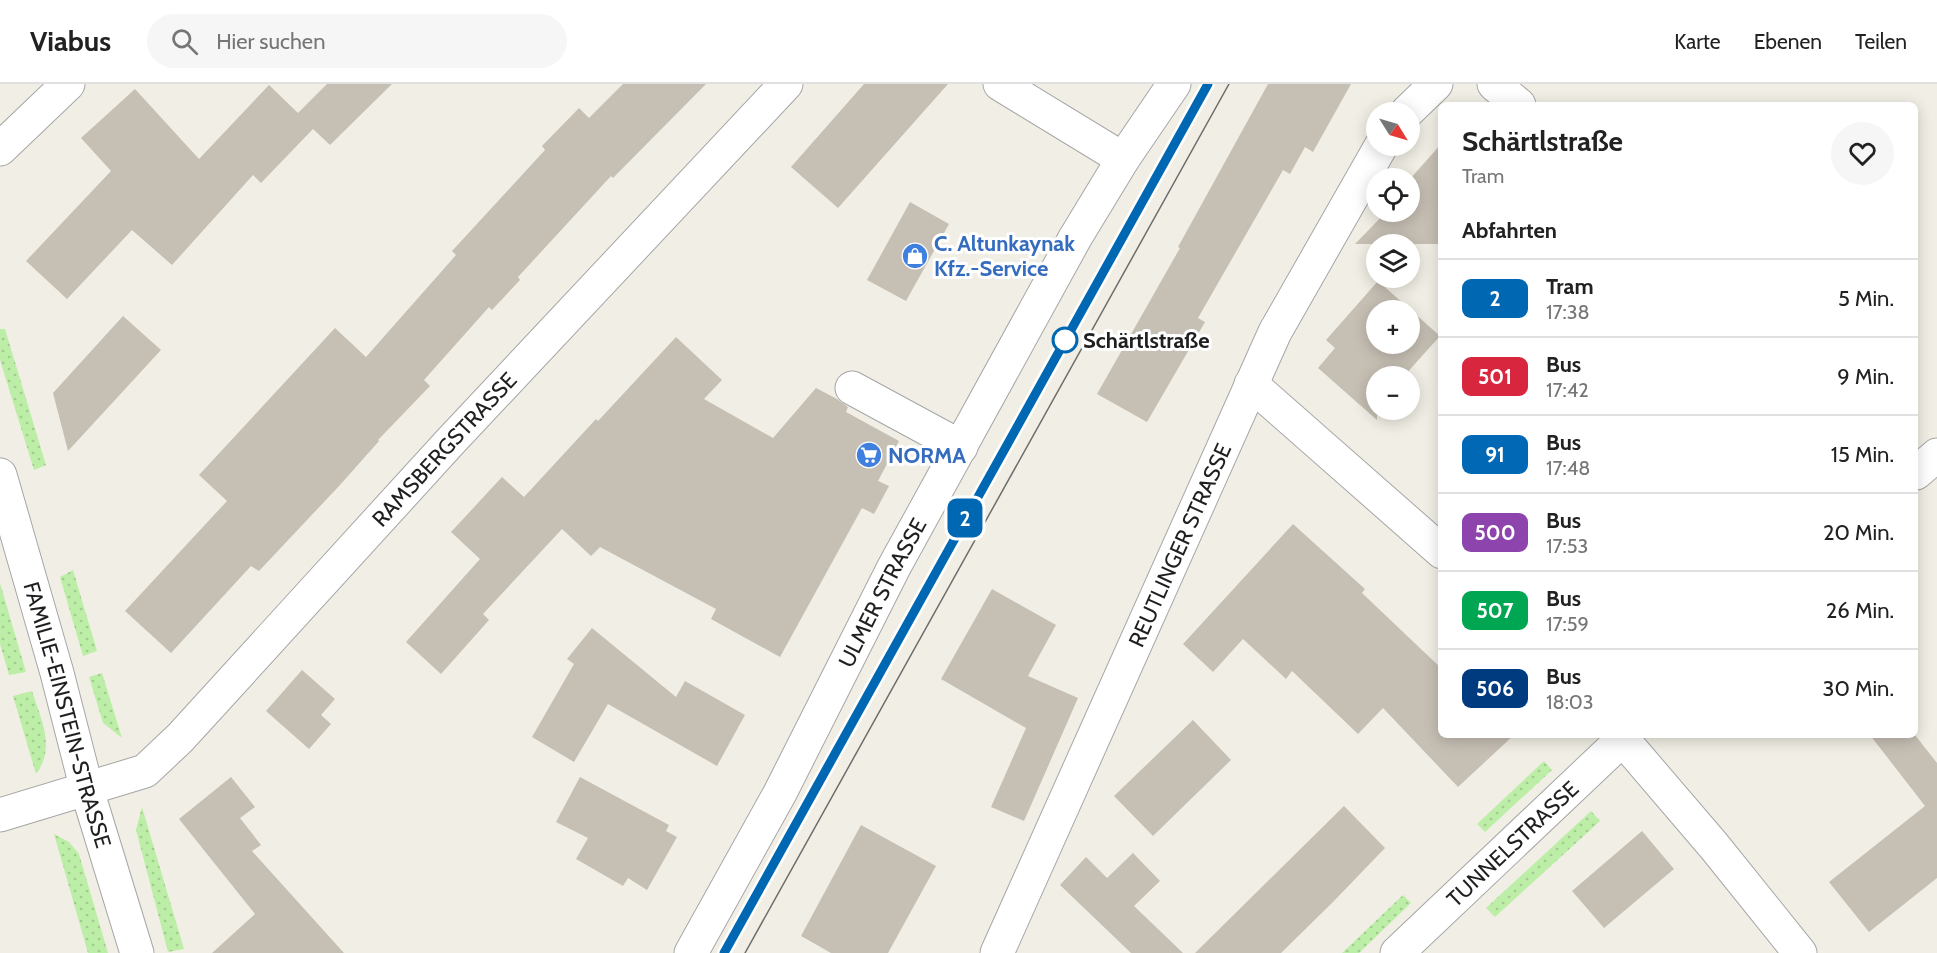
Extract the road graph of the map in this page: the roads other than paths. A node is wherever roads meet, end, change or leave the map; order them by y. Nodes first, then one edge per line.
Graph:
1 (68, 84) edge
2 (786, 84) edge
3 (1000, 84) edge
4 (1174, 84) edge
5 (1436, 84) edge
6 (1494, 84) edge
7 (1417, 102) edge
8 (1515, 102) edge
9 (0, 149) edge
10 (1375, 156) edge
11 (1123, 159) junction
12 (1251, 384) junction
13 (852, 387) dead end
14 (961, 447) junction
15 (1937, 455) edge
16 (1918, 471) edge
17 (0, 475) edge
18 (1438, 548) edge
19 (1621, 738) edge
20 (1625, 738) edge
21 (87, 790) junction
22 (0, 814) edge
23 (137, 953) edge
24 (692, 953) edge
25 (997, 953) edge
26 (1397, 953) edge
27 (1800, 953) edge

1 - 9 street
2 - 21 street, RAMSBERGSTRASSE
3 - 11 street
4 - 11 street, ULMER STRASSE
5 - 7 street
6 - 8 street
10 - 12 street, REUTLINGER STRASSE
11 - 14 street, ULMER STRASSE
12 - 18 street
12 - 25 street, REUTLINGER STRASSE
13 - 14 street
14 - 24 street, ULMER STRASSE
15 - 16 street
17 - 21 street, FAMILIE-EINSTEIN-STRASSE
19 - 26 street, TUNNELSTRASSE
20 - 27 street
21 - 22 street, RAMSBERGSTRASSE
21 - 23 street, FAMILIE-EINSTEIN-STRASSE

